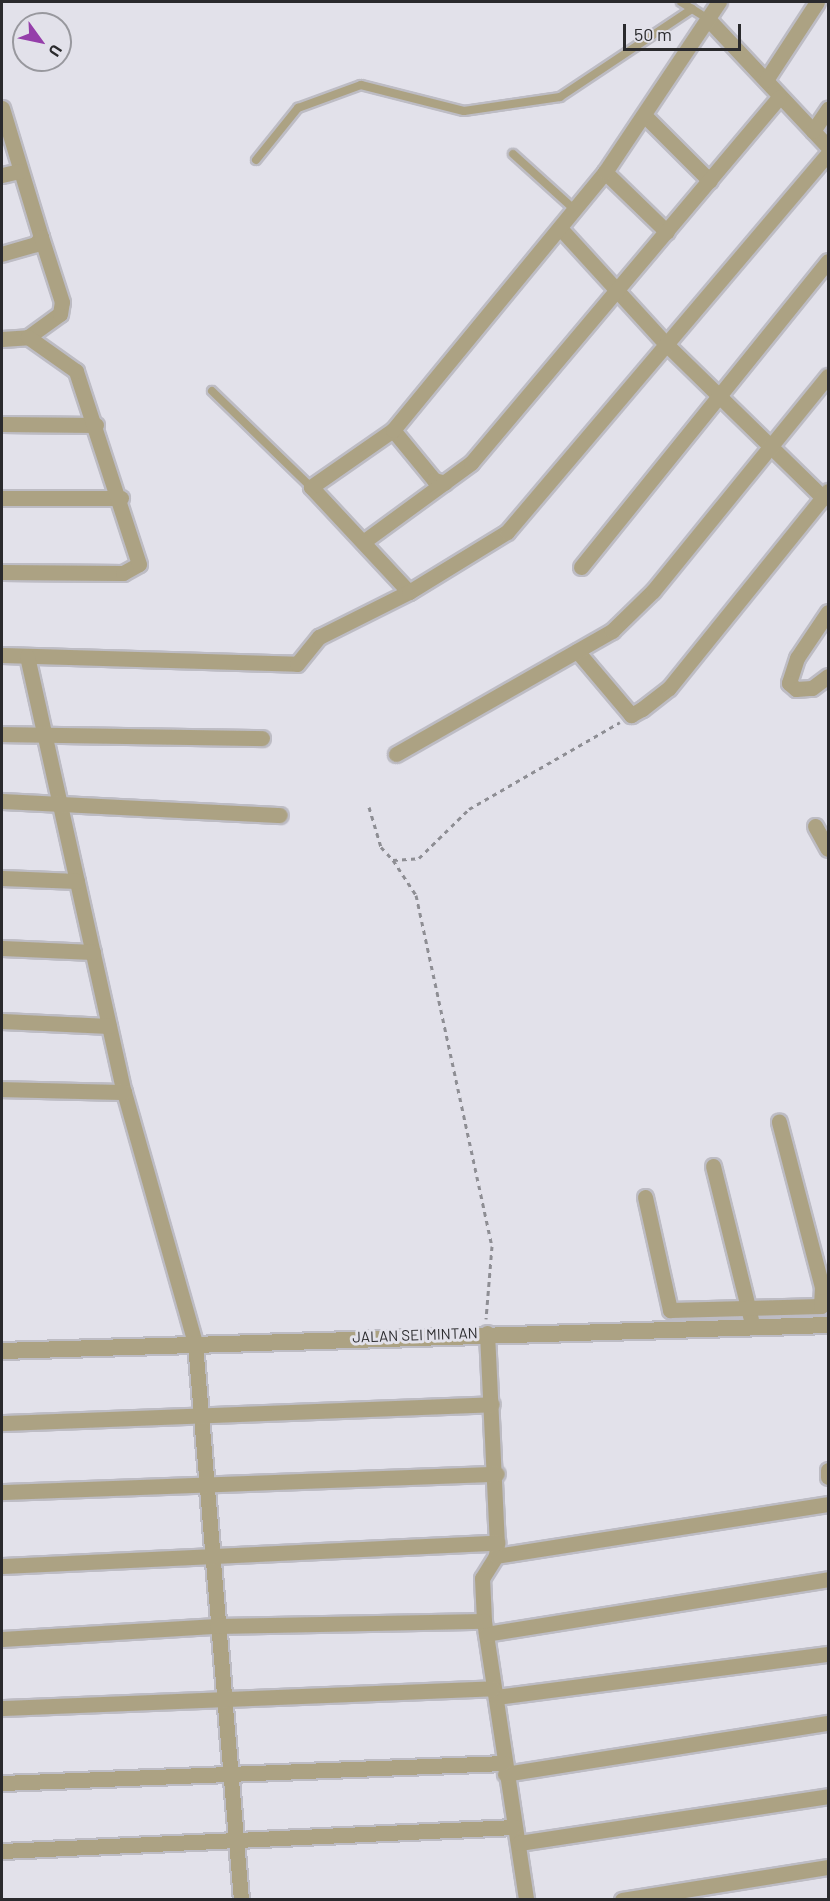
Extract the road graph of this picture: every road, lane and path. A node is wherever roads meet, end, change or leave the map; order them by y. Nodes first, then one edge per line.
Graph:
1 (681, 2) edge
2 (719, 2) edge
3 (817, 2) edge
4 (692, 9) junction
5 (708, 19) junction
6 (766, 80) junction
7 (779, 97) junction
8 (2, 108) edge
9 (828, 109) edge
10 (644, 115) junction
11 (813, 131) junction
12 (828, 147) edge
13 (513, 154) dead end
14 (828, 154) edge
15 (256, 160) dead end
16 (20, 171) junction
17 (605, 172) junction
18 (2, 175) edge
19 (710, 181) junction
20 (575, 210) junction
21 (560, 228) junction
22 (667, 232) junction
23 (41, 237) junction
24 (2, 254) edge
25 (828, 261) edge
26 (618, 291) junction
27 (28, 337) junction
28 (2, 339) edge
29 (666, 344) junction
30 (828, 376) edge
31 (212, 392) dead end
32 (719, 396) junction
33 (2, 424) edge
34 (96, 425) junction
35 (393, 430) junction
36 (772, 447) junction
37 (445, 483) junction
38 (311, 487) junction
39 (826, 495) edge
40 (2, 498) edge
41 (121, 498) junction
42 (363, 542) junction
43 (581, 567) dead end
44 (2, 572) edge
45 (409, 592) junction
46 (828, 612) edge
47 (578, 651) junction
48 (2, 655) edge
49 (27, 656) junction
50 (828, 676) edge
51 (631, 715) junction
52 (2, 734) edge
53 (45, 736) junction
54 (262, 738) dead end
55 (396, 754) dead end
56 (2, 801) edge
57 (56, 802) junction
58 (369, 807) dead end
59 (280, 815) dead end
60 (815, 826) dead end
61 (828, 849) edge
62 (393, 860) junction
63 (2, 878) edge
64 (77, 881) junction
65 (2, 948) edge
66 (93, 952) junction
67 (2, 1021) edge
68 (109, 1026) junction
69 (2, 1089) edge
70 (124, 1092) junction
71 (779, 1122) dead end
72 (713, 1166) dead end
73 (645, 1197) dead end
74 (751, 1317) junction
75 (828, 1325) edge
76 (487, 1333) junction
77 (195, 1343) junction
78 (2, 1351) edge
79 (492, 1404) junction
80 (200, 1412) junction
81 (2, 1423) edge
82 (497, 1474) junction
83 (205, 1483) junction
84 (2, 1492) edge
85 (828, 1504) edge
86 (497, 1550) junction
87 (211, 1558) junction
88 (2, 1566) edge
89 (828, 1579) edge
90 (217, 1626) junction
91 (485, 1627) junction
92 (2, 1639) edge
93 (828, 1654) edge
94 (494, 1693) junction
95 (222, 1699) junction
96 (2, 1708) edge
97 (828, 1723) edge
98 (504, 1768) junction
99 (228, 1772) junction
100 (2, 1783) edge
101 (828, 1796) edge
102 (514, 1827) junction
103 (235, 1841) junction
104 (519, 1843) junction
105 (2, 1851) edge
106 (828, 1867) edge
107 (241, 1899) edge
108 (526, 1899) edge
109 (622, 1899) edge

1 - 4 lane
2 - 5 street
3 - 6 street
4 - 5 lane
4 - 15 lane
5 - 6 street
5 - 10 street
6 - 7 street
7 - 11 street
7 - 19 street
8 - 16 street
9 - 11 street
10 - 17 street
10 - 19 street
11 - 12 street
13 - 20 lane
14 - 29 street
16 - 18 street
16 - 23 street
17 - 20 street
17 - 22 street
19 - 22 street
20 - 21 street
21 - 26 street
21 - 35 street
22 - 26 street
23 - 24 street
23 - 27 street
25 - 32 street
26 - 29 street
26 - 37 street
27 - 28 street
27 - 34 street
29 - 32 street
29 - 45 street
30 - 36 street
31 - 38 lane
32 - 36 street
32 - 43 street
33 - 34 street
34 - 41 street
35 - 37 street
35 - 38 street
36 - 39 street
36 - 47 street
37 - 42 street
38 - 42 street
39 - 51 street
40 - 41 street
41 - 44 street
42 - 45 street
45 - 49 street
46 - 50 street
47 - 51 street
47 - 55 street
48 - 49 street
49 - 53 street
51 - 62 path
52 - 53 street
53 - 54 street
53 - 57 street
56 - 57 street
57 - 59 street
57 - 64 street
58 - 62 path
60 - 61 street
62 - 76 path
63 - 64 street
64 - 66 street
65 - 66 street
66 - 68 street
67 - 68 street
68 - 70 street
69 - 70 street
70 - 77 street
71 - 74 street
72 - 74 street
73 - 74 street
74 - 75 street, JALAN SEI MINTAN
74 - 76 street, JALAN SEI MINTAN
76 - 77 street, JALAN SEI MINTAN
76 - 79 street
77 - 78 street, JALAN SEI MINTAN
77 - 80 street
79 - 80 street
79 - 82 street
80 - 81 street
80 - 83 street
82 - 83 street
82 - 86 street
83 - 84 street
83 - 87 street
85 - 86 street
86 - 87 street
86 - 91 street
87 - 88 street
87 - 90 street
89 - 91 street
90 - 91 street
90 - 92 street
90 - 95 street
91 - 94 street
93 - 94 street
94 - 95 street
94 - 98 street
95 - 96 street
95 - 99 street
97 - 98 street
98 - 99 street
98 - 102 street
99 - 100 street
99 - 103 street
101 - 104 street
102 - 103 street
102 - 104 street
103 - 105 street
103 - 107 street
104 - 108 street
106 - 109 street

